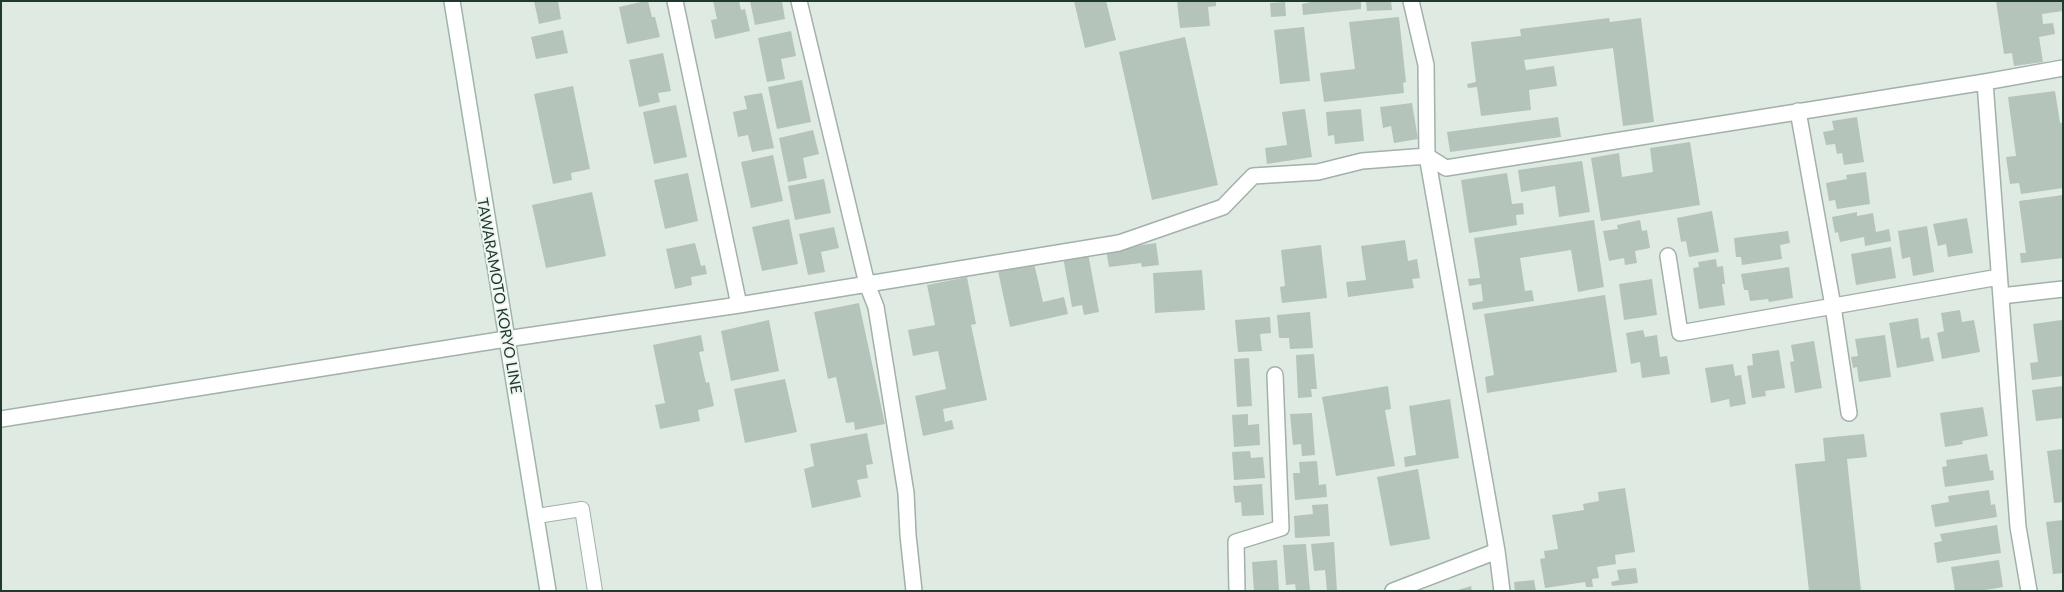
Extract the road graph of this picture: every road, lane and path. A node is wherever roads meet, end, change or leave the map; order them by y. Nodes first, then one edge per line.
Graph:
1 (452, 1) edge
2 (674, 1) edge
3 (799, 1) edge
4 (1411, 1) edge
5 (2063, 68) edge
6 (1985, 82) junction
7 (1798, 111) junction
8 (1428, 156) junction
9 (1668, 256) dead end
10 (1999, 277) junction
11 (867, 284) junction
12 (2063, 288) edge
13 (2001, 296) junction
14 (739, 305) junction
15 (1833, 306) junction
16 (506, 339) junction
17 (1275, 375) dead end
18 (1849, 413) dead end
19 (1, 419) edge
20 (537, 516) junction
21 (1497, 551) junction
22 (548, 591) edge
23 (595, 591) edge
24 (914, 591) edge
25 (1237, 591) edge
26 (1393, 591) edge
27 (1502, 591) edge
28 (2029, 591) edge

1 - 16 street, TAWARAMOTO KORYO LINE
2 - 14 street
3 - 11 street
4 - 8 street
5 - 6 street
6 - 7 street
6 - 10 street
7 - 8 street
7 - 15 street
8 - 11 street
8 - 21 street
9 - 15 street
10 - 13 street
10 - 15 street
11 - 14 street
11 - 24 street
12 - 13 street
13 - 28 street
14 - 16 street
15 - 18 street
16 - 19 street
16 - 20 street, TAWARAMOTO KORYO LINE
17 - 25 street
20 - 22 street, TAWARAMOTO KORYO LINE
20 - 23 lane
21 - 26 street
21 - 27 street

